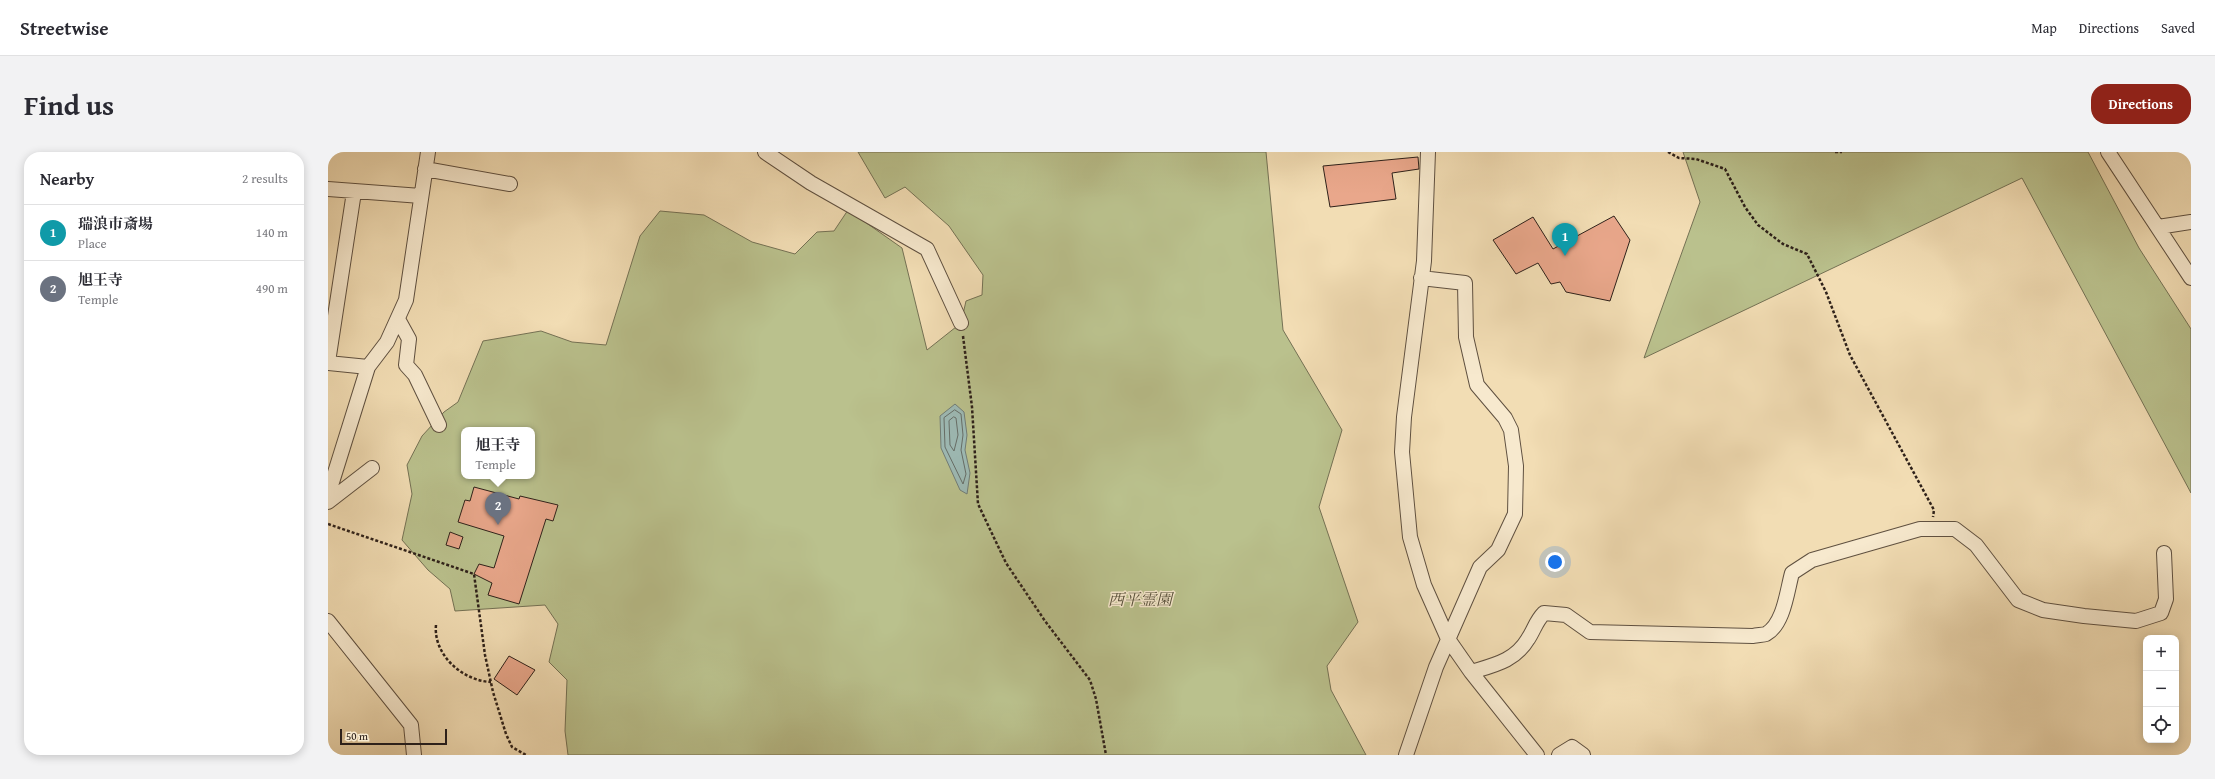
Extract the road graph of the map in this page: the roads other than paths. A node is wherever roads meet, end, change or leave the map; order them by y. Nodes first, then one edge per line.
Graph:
1 (428, 152) edge
2 (765, 152) edge
3 (1428, 152) edge
4 (2108, 152) edge
5 (425, 169) junction
6 (510, 184) dead end
7 (328, 189) edge
8 (354, 192) junction
9 (421, 196) junction
10 (2191, 222) edge
11 (2158, 227) junction
12 (1421, 278) junction
13 (2191, 278) edge
14 (398, 319) junction
15 (961, 323) road end
16 (328, 362) edge
17 (368, 367) junction
18 (439, 425) dead end
19 (372, 468) dead end
20 (331, 469) edge
21 (328, 495) edge
22 (328, 502) edge
23 (2164, 553) dead end
24 (328, 621) edge
25 (1448, 639) junction
26 (1471, 672) junction
27 (414, 755) edge
28 (1406, 755) edge
29 (1537, 755) edge
30 (1559, 755) edge
31 (1583, 755) edge

1 - 5 street
2 - 15 street
3 - 12 street
4 - 11 street
5 - 6 street
5 - 9 street
7 - 8 street
8 - 9 street
8 - 16 street
9 - 14 street
10 - 11 street
11 - 13 street
12 - 25 street
12 - 25 street
14 - 17 street
14 - 18 street
16 - 17 street
17 - 20 street
19 - 22 street
20 - 21 street
23 - 26 street
24 - 27 street
25 - 26 street
25 - 28 street
26 - 29 street
30 - 31 street

